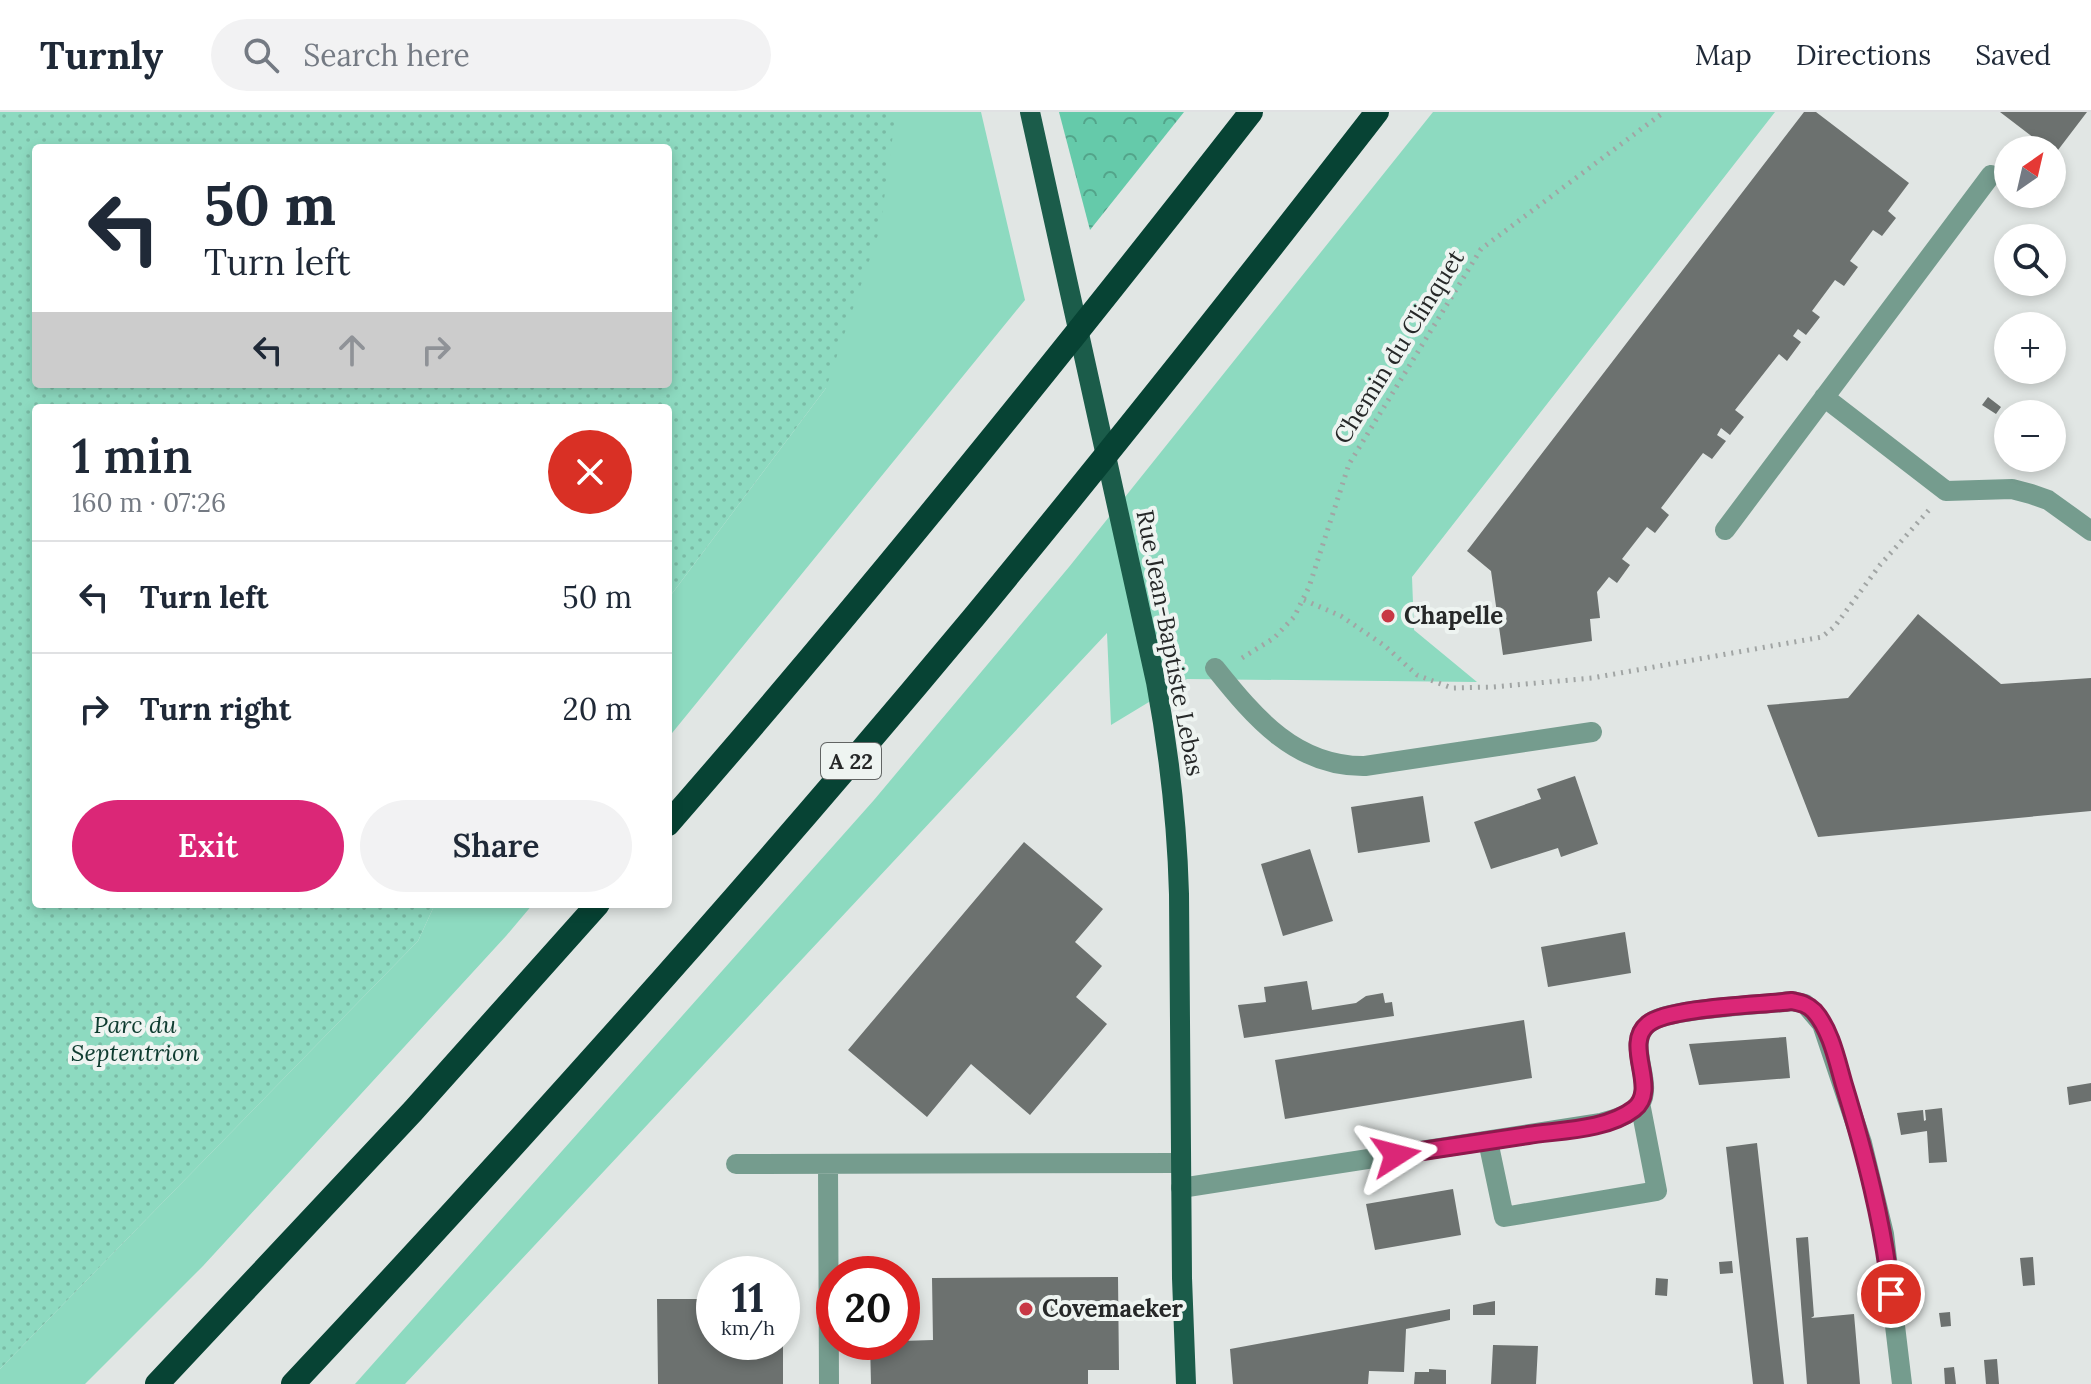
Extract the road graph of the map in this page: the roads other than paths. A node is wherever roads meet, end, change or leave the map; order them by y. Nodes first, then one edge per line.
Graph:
1 (1030, 112) edge
2 (1251, 112) edge
3 (1377, 112) edge
4 (1991, 175) dead end
5 (1824, 397) junction
6 (1725, 530) dead end
7 (2091, 531) edge
8 (1215, 668) dead end
9 (1592, 732) dead end
10 (672, 819) edge
11 (594, 908) edge
12 (1640, 1103) junction
13 (1488, 1141) junction
14 (1181, 1163) junction
15 (736, 1164) dead end
16 (828, 1164) junction
17 (1181, 1188) junction
18 (157, 1384) edge
19 (293, 1384) edge
20 (829, 1384) edge
21 (1186, 1384) edge
22 (1902, 1384) edge

1 - 14 main road, Rue Jean-Baptiste Lebas
2 - 10 highway
3 - 19 highway, A 22
4 - 5 street
5 - 6 street
5 - 7 street
8 - 9 street
11 - 18 highway
12 - 13 street
12 - 13 street
12 - 22 street
13 - 17 street
14 - 16 street
14 - 17 main road, Rue Jean-Baptiste Lebas
15 - 16 street
16 - 20 street
17 - 21 main road, Rue Jean-Baptiste Lebas

